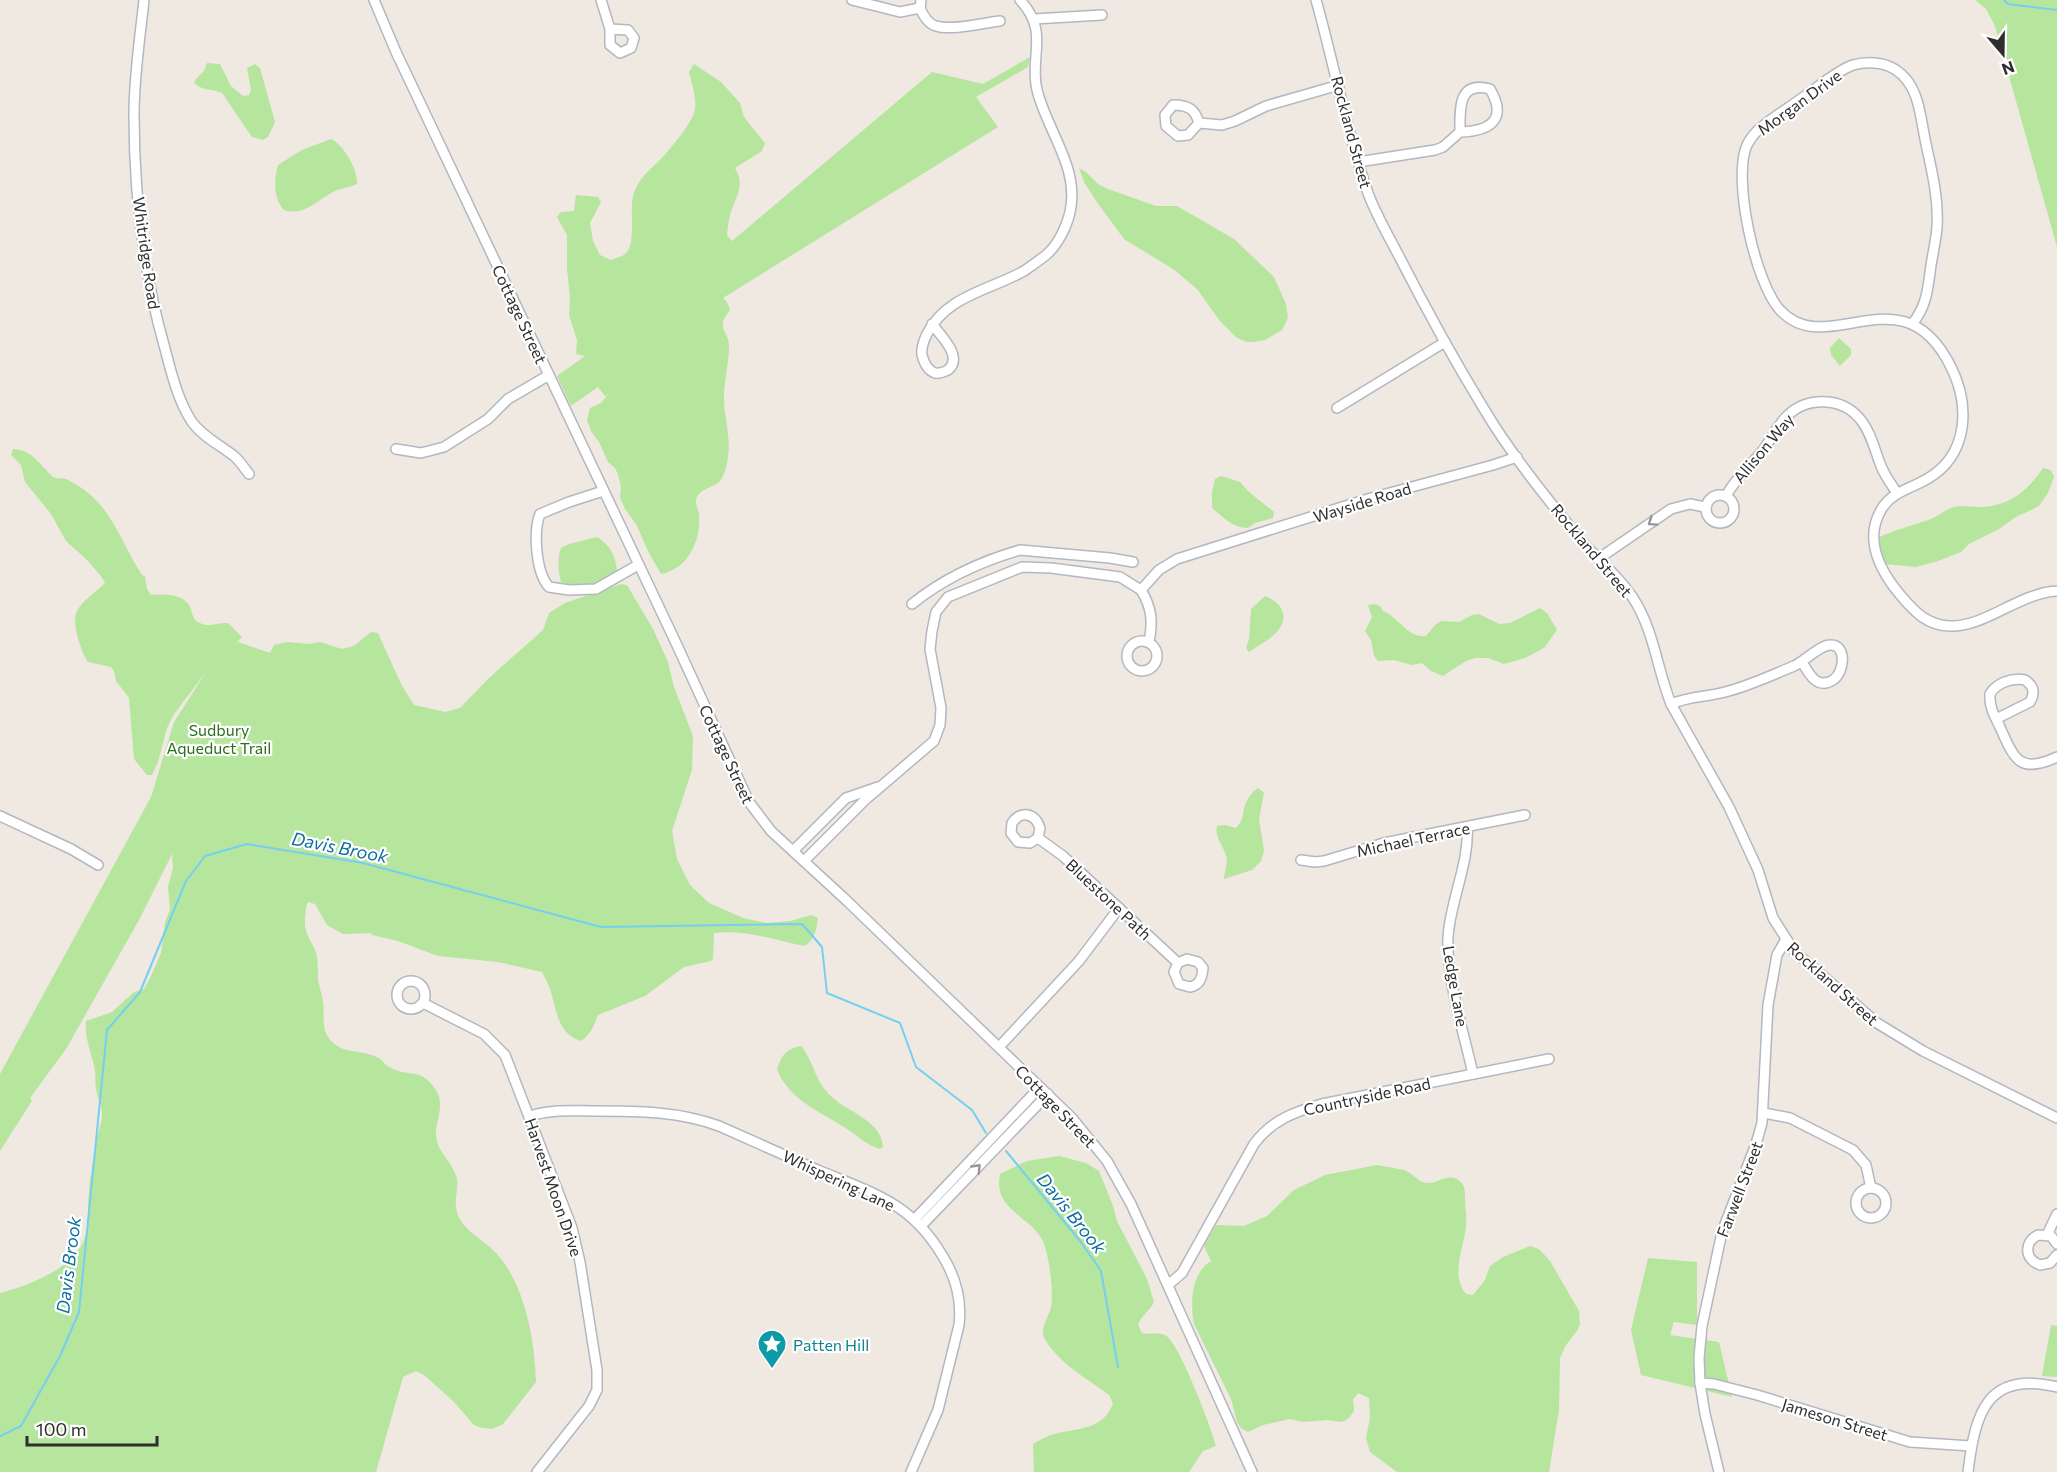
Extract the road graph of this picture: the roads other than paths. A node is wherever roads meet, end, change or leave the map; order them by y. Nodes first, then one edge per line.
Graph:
1 (144, 0) edge
2 (374, 0) edge
3 (602, 0) edge
4 (852, 0) edge
5 (1020, 0) edge
6 (1316, 0) edge
7 (921, 4) edge
8 (1102, 15) dead end
9 (1034, 19) junction
10 (1000, 21) dead end
11 (610, 29) dead end
12 (1339, 85) junction
13 (1199, 123) dead end
14 (1460, 132) junction
15 (1358, 162) junction
16 (932, 324) junction
17 (1912, 324) junction
18 (1445, 342) junction
19 (549, 375) junction
20 (1337, 408) dead end
21 (396, 449) dead end
22 (1516, 457) junction
23 (249, 474) dead end
24 (603, 491) junction
25 (1897, 493) junction
26 (1726, 496) junction
27 (1705, 507) junction
28 (1020, 550) junction
29 (1089, 556) junction
30 (1598, 559) junction
31 (1133, 562) dead end
32 (638, 565) junction
33 (1022, 567) junction
34 (1086, 573) junction
35 (932, 590) junction
36 (1141, 590) junction
37 (2057, 591) edge
38 (912, 604) dead end
39 (943, 604) junction
40 (1149, 642) dead end
41 (1802, 662) junction
42 (1671, 704) junction
43 (1996, 719) junction
44 (2057, 757) edge
45 (881, 786) junction
46 (1525, 815) dead end
47 (0, 816) edge
48 (1467, 827) junction
49 (1038, 838) dead end
50 (793, 851) junction
51 (1301, 860) dead end
52 (804, 861) junction
53 (98, 865) dead end
54 (1119, 908) junction
55 (1785, 941) junction
56 (1178, 963) dead end
57 (423, 1003) dead end
58 (999, 1047) junction
59 (1549, 1059) dead end
60 (1473, 1074) junction
61 (1044, 1091) junction
62 (1764, 1113) junction
63 (530, 1116) junction
64 (2057, 1118) edge
65 (1871, 1188) dead end
66 (2057, 1214) edge
67 (918, 1222) junction
68 (2047, 1235) junction
69 (2057, 1244) edge
70 (2057, 1255) edge
71 (1168, 1285) junction
72 (1700, 1383) junction
73 (2057, 1387) edge
74 (1971, 1446) junction
75 (537, 1472) edge
76 (911, 1472) edge
77 (1252, 1472) edge
78 (1719, 1472) edge
79 (1968, 1472) edge

1 - 23 street, Whitridge Road
2 - 19 street, Cottage Street
3 - 11 street
4 - 7 street
5 - 9 street
6 - 12 street, Rockland Street
7 - 10 street
8 - 9 street
9 - 16 street
12 - 13 street
12 - 15 street, Rockland Street
14 - 14 street
14 - 15 street
15 - 18 street, Rockland Street
16 - 16 street
17 - 17 street, Morgan Drive
17 - 25 street, Morgan Drive
18 - 20 street
18 - 22 street, Rockland Street
19 - 21 street
19 - 24 street, Cottage Street
22 - 30 street, Rockland Street
22 - 36 street, Wayside Road
24 - 32 street, Cottage Street
24 - 32 street
25 - 26 street, Allison Way
25 - 37 street, Morgan Drive
26 - 27 street, Allison Way
26 - 27 street, Allison Way
27 -> 30 street, Allison Way
28 - 29 street
28 - 33 street
28 - 35 street
29 - 31 street
29 - 34 street
30 - 42 street, Rockland Street
32 - 50 street, Cottage Street
33 - 34 street
33 - 39 street
34 - 36 street
35 - 38 street
35 - 39 street
36 - 40 street
39 - 45 street
41 - 41 street
41 - 42 street
42 - 55 street, Rockland Street
43 - 43 street
43 - 44 street
45 - 50 street
45 - 52 street
46 - 48 street, Michael Terrace
47 - 53 street
48 - 51 street, Michael Terrace
48 - 60 street, Ledge Lane
49 - 54 street, Bluestone Path
50 - 52 street, Cottage Street
52 - 58 street, Cottage Street
54 - 56 street, Bluestone Path
54 - 58 street
55 - 62 street, Farwell Street
55 - 64 street, Rockland Street
57 - 63 street, Harvest Moon Drive
58 - 61 street, Cottage Street
59 - 60 street, Countryside Road
60 - 71 street, Countryside Road
61 - 67 street
61 - 71 street, Cottage Street
62 - 65 street
62 - 72 street, Farwell Street
63 - 67 street, Whispering Lane
63 - 75 street, Harvest Moon Drive
66 - 68 street
67 - 76 street, Whispering Lane
68 - 69 street
68 - 70 street
71 - 77 street, Cottage Street
72 - 74 street, Jameson Street
72 - 78 street, Farwell Street
73 - 74 street
74 - 79 street

